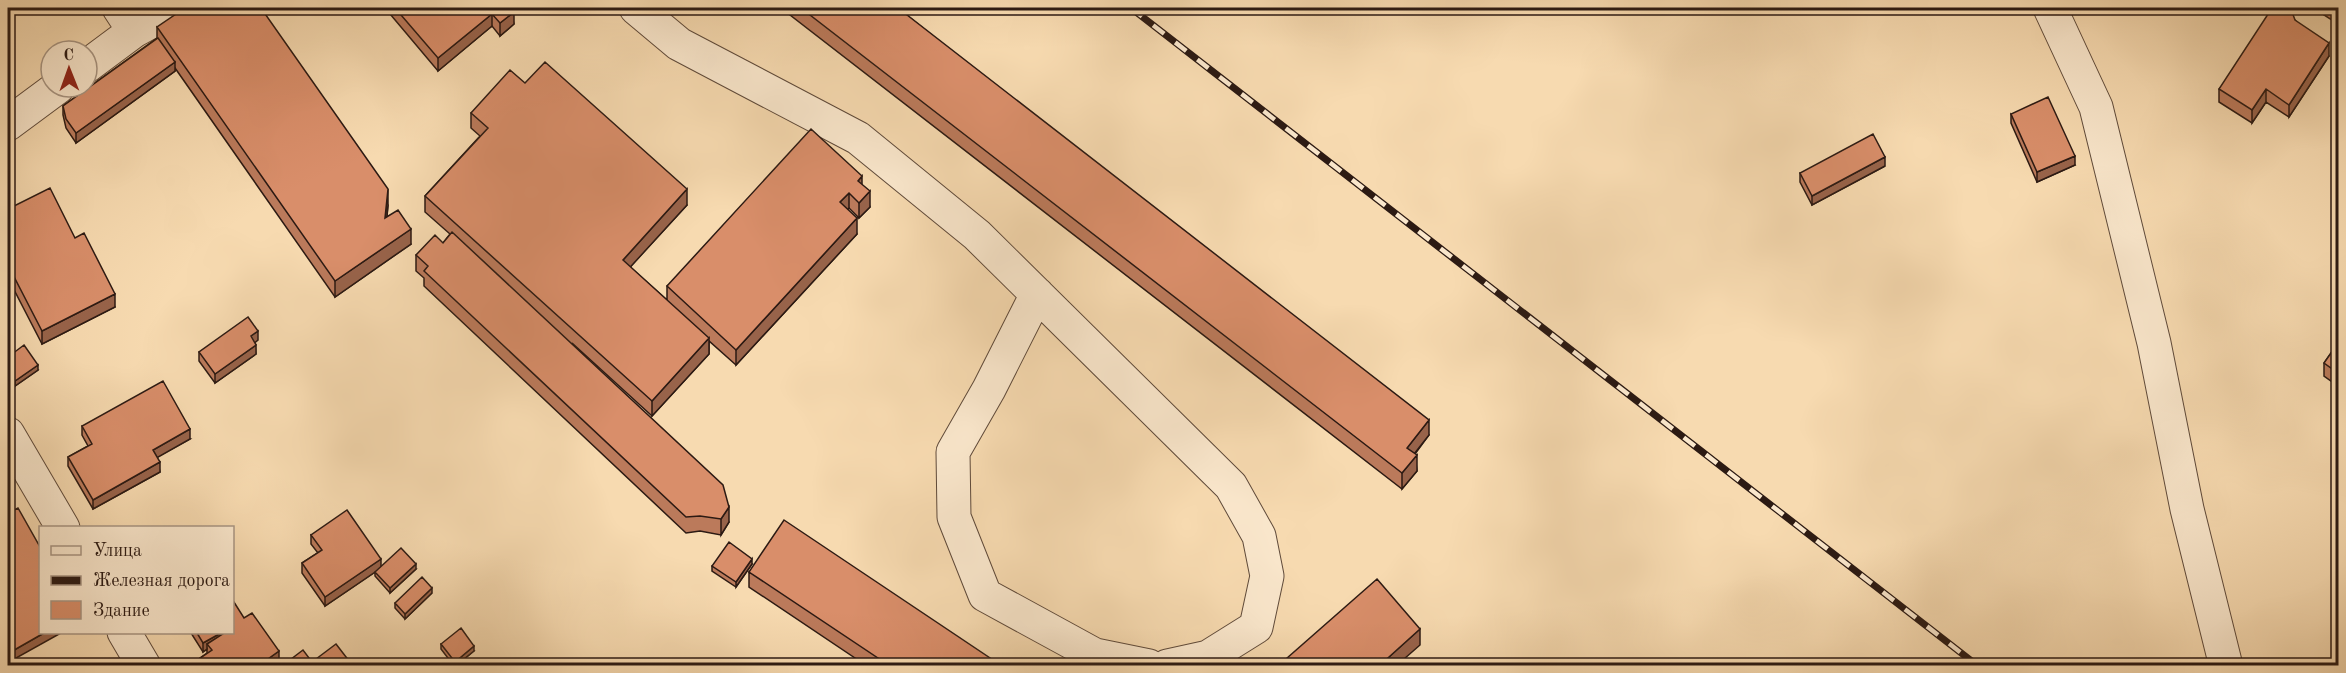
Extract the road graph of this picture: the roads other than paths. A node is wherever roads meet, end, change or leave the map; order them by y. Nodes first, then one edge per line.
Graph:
1 (176, 8) edge
2 (636, 8) edge
3 (2050, 8) edge
4 (126, 19) edge
5 (99, 52) edge
6 (42, 99) edge
7 (8, 124) edge
8 (1037, 294) junction
9 (8, 434) edge
10 (62, 526) edge
11 (125, 634) edge
12 (144, 666) edge
13 (1149, 666) edge
14 (1167, 666) edge
15 (2226, 666) edge

1 - 4 street
2 - 8 street
3 - 15 street
4 - 5 street
6 - 7 street
8 - 13 street
8 - 14 street
9 - 10 street
11 - 12 street

